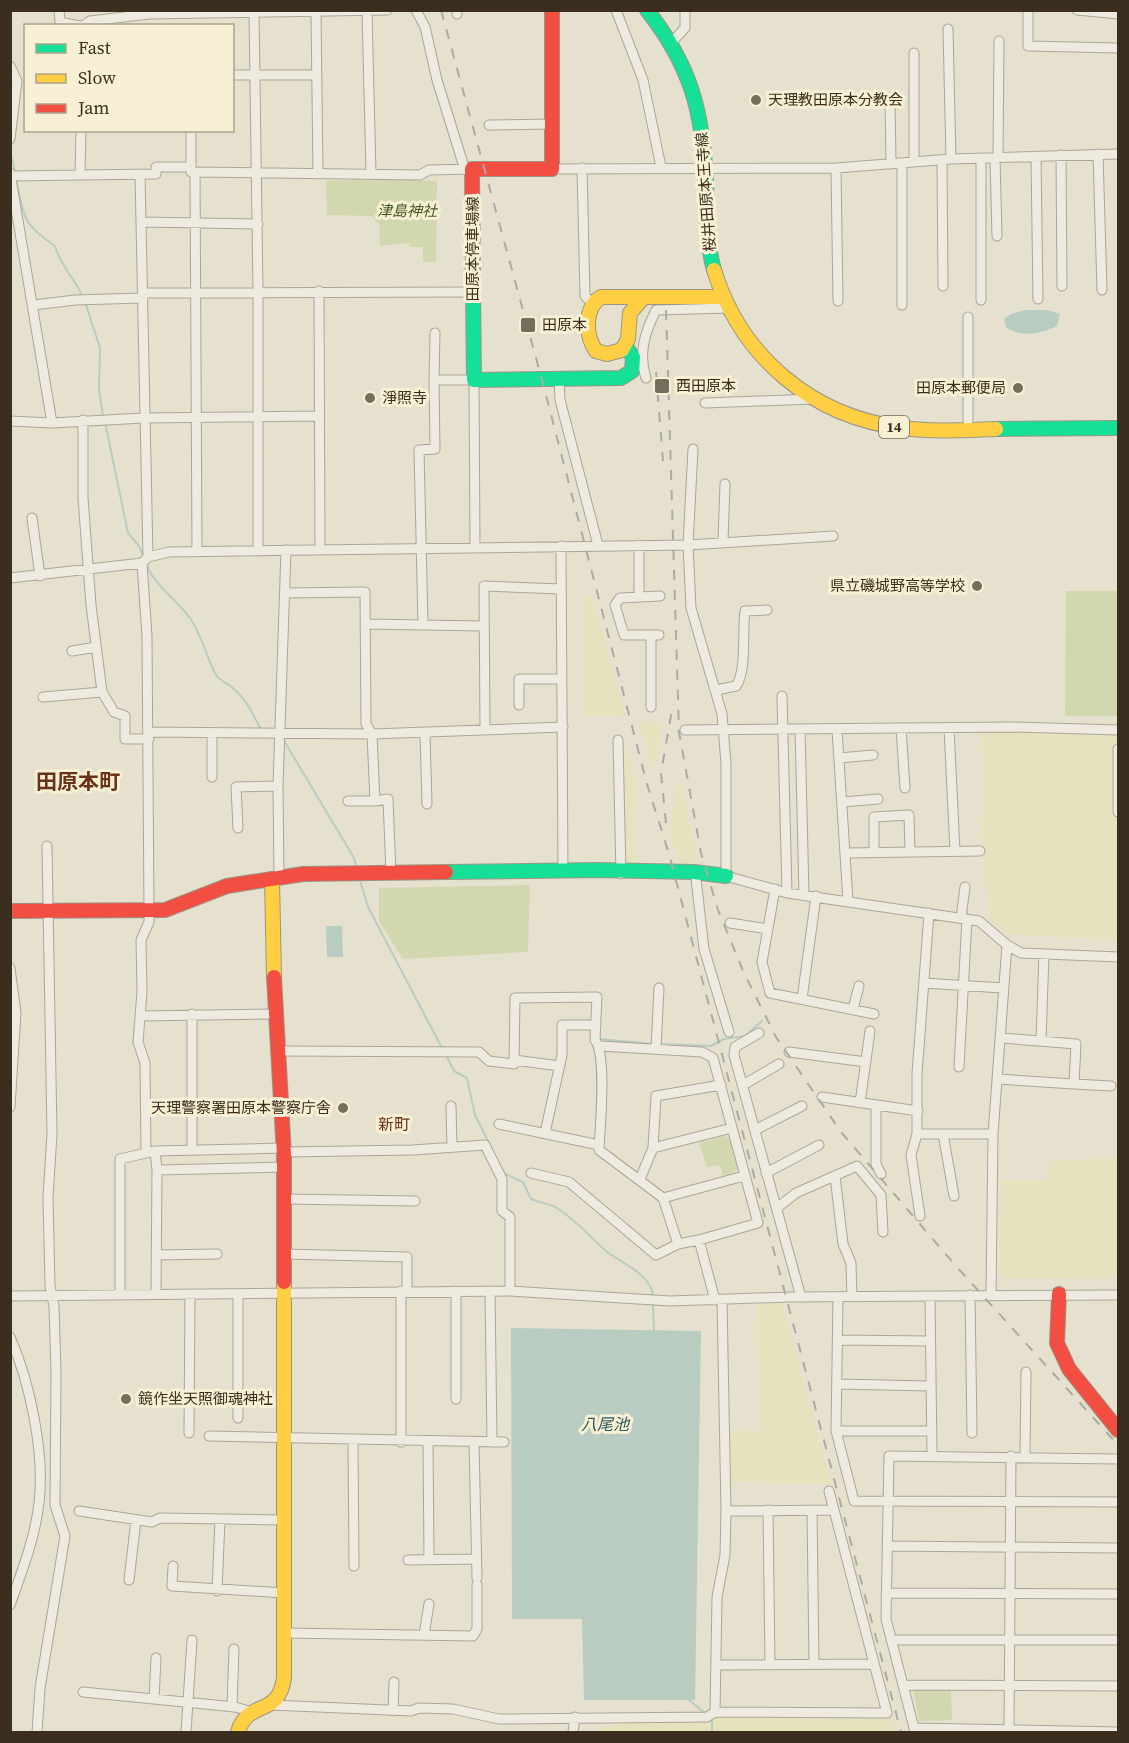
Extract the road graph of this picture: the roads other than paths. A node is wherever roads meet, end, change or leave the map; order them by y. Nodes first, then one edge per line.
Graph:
1 (59, 10) edge
2 (387, 10) edge
3 (416, 10) edge
4 (552, 10) edge
5 (616, 10) edge
6 (647, 10) edge
7 (685, 10) edge
8 (1028, 10) edge
9 (1077, 10) edge
10 (270, 11) edge
11 (367, 11) edge
12 (254, 12) junction
13 (316, 12) edge
14 (1119, 14) edge
15 (102, 15) edge
16 (188, 15) junction
17 (70, 24) edge
18 (83, 24) edge
19 (188, 24) edge
20 (948, 29) dead end
21 (999, 41) dead end
22 (672, 42) junction
23 (1119, 48) edge
24 (914, 52) dead end
25 (10, 66) edge
26 (234, 75) edge
27 (255, 75) junction
28 (317, 75) junction
29 (890, 98) dead end
30 (552, 124) junction
31 (489, 125) dead end
32 (81, 132) edge
33 (190, 132) edge
34 (10, 139) edge
35 (1098, 154) junction
36 (1119, 154) edge
37 (1061, 155) junction
38 (1036, 157) junction
39 (997, 158) junction
40 (981, 159) junction
41 (946, 160) junction
42 (914, 162) junction
43 (902, 163) junction
44 (891, 164) junction
45 (661, 167) junction
46 (582, 168) junction
47 (836, 168) junction
48 (193, 169) junction
49 (552, 169) junction
50 (705, 169) junction
51 (468, 170) junction
52 (257, 173) junction
53 (140, 174) junction
54 (318, 174) junction
55 (371, 174) junction
56 (11, 175) edge
57 (81, 175) junction
58 (142, 222) junction
59 (195, 223) junction
60 (258, 224) junction
61 (997, 236) dead end
62 (943, 286) dead end
63 (1062, 286) dead end
64 (1102, 290) dead end
65 (319, 291) junction
66 (195, 292) junction
67 (258, 292) junction
68 (473, 292) junction
69 (143, 296) junction
70 (642, 299) junction
71 (1038, 299) dead end
72 (981, 300) dead end
73 (838, 301) dead end
74 (726, 302) junction
75 (592, 303) junction
76 (34, 305) junction
77 (902, 305) dead end
78 (968, 317) dead end
79 (435, 333) dead end
80 (626, 347) junction
81 (646, 378) dead end
82 (559, 379) junction
83 (434, 380) junction
84 (474, 380) junction
85 (813, 399) junction
86 (705, 403) dead end
87 (320, 416) junction
88 (196, 417) junction
89 (257, 417) junction
90 (143, 418) junction
91 (83, 420) junction
92 (10, 421) edge
93 (52, 423) junction
94 (1119, 428) edge
95 (968, 429) junction
96 (693, 449) dead end
97 (725, 484) dead end
98 (32, 518) dead end
99 (833, 536) dead end
100 (723, 541) junction
101 (598, 545) junction
102 (639, 545) junction
103 (688, 545) junction
104 (561, 546) junction
105 (475, 547) junction
106 (422, 548) junction
107 (320, 549) junction
108 (258, 550) junction
109 (286, 550) junction
110 (197, 551) junction
111 (145, 560) junction
112 (88, 569) junction
113 (40, 576) junction
114 (10, 578) edge
115 (561, 589) junction
116 (285, 593) junction
117 (639, 597) junction
118 (660, 597) dead end
119 (767, 610) dead end
120 (364, 624) junction
121 (423, 625) junction
122 (484, 626) junction
123 (96, 647) junction
124 (72, 651) dead end
125 (562, 679) junction
126 (716, 690) junction
127 (102, 692) junction
128 (782, 696) dead end
129 (43, 697) dead end
130 (519, 705) dead end
131 (651, 707) dead end
132 (562, 727) junction
133 (902, 728) junction
134 (949, 728) junction
135 (783, 729) junction
136 (800, 729) junction
137 (837, 729) junction
138 (485, 730) junction
139 (685, 730) dead end
140 (723, 730) junction
141 (1119, 730) edge
142 (212, 733) junction
143 (372, 734) junction
144 (426, 734) junction
145 (149, 736) junction
146 (280, 736) junction
147 (618, 740) dead end
148 (1119, 749) edge
149 (873, 755) dead end
150 (839, 758) junction
151 (212, 777) dead end
152 (278, 786) junction
153 (905, 788) dead end
154 (878, 799) dead end
155 (348, 801) dead end
156 (375, 801) junction
157 (843, 802) junction
158 (428, 804) dead end
159 (1119, 812) edge
160 (238, 828) dead end
161 (47, 846) dead end
162 (955, 851) junction
163 (980, 851) dead end
164 (910, 852) junction
165 (847, 853) junction
166 (874, 853) junction
167 (695, 870) junction
168 (563, 871) junction
169 (391, 874) junction
170 (621, 874) junction
171 (726, 876) junction
172 (275, 879) junction
173 (965, 887) dead end
174 (775, 889) junction
175 (788, 893) junction
176 (804, 895) junction
177 (816, 897) junction
178 (849, 901) junction
179 (149, 910) junction
180 (10, 911) edge
181 (50, 911) junction
182 (929, 913) junction
183 (964, 919) junction
184 (730, 923) dead end
185 (768, 929) junction
186 (1007, 945) junction
187 (1044, 954) junction
188 (1119, 957) edge
189 (10, 968) edge
190 (924, 983) junction
191 (964, 985) junction
192 (859, 986) dead end
193 (659, 988) dead end
194 (1003, 988) junction
195 (802, 999) junction
196 (853, 1009) junction
197 (192, 1014) junction
198 (277, 1014) junction
199 (874, 1014) dead end
200 (140, 1017) junction
201 (596, 1025) junction
202 (870, 1031) dead end
203 (729, 1032) dead end
204 (759, 1033) dead end
205 (1002, 1038) junction
206 (1041, 1041) junction
207 (600, 1046) junction
208 (656, 1046) junction
209 (280, 1051) junction
210 (789, 1052) dead end
211 (514, 1060) junction
212 (866, 1062) junction
213 (779, 1064) dead end
214 (560, 1066) junction
215 (959, 1067) dead end
216 (998, 1079) junction
217 (1074, 1084) junction
218 (721, 1085) junction
219 (743, 1085) junction
220 (1111, 1086) dead end
221 (822, 1097) dead end
222 (860, 1102) junction
223 (876, 1105) junction
224 (451, 1106) dead end
225 (802, 1106) dead end
226 (10, 1107) edge
227 (918, 1111) junction
228 (499, 1124) dead end
229 (732, 1128) junction
230 (755, 1130) junction
231 (545, 1133) junction
232 (917, 1134) junction
233 (943, 1134) junction
234 (993, 1134) junction
235 (599, 1145) junction
236 (819, 1145) dead end
237 (452, 1147) junction
238 (653, 1148) junction
239 (192, 1149) junction
240 (284, 1150) junction
241 (151, 1152) junction
242 (284, 1167) junction
243 (157, 1170) junction
244 (531, 1173) dead end
245 (766, 1173) junction
246 (881, 1174) dead end
247 (744, 1176) junction
248 (835, 1176) junction
249 (640, 1179) junction
250 (954, 1196) dead end
251 (663, 1198) junction
252 (284, 1199) junction
253 (415, 1201) dead end
254 (777, 1208) junction
255 (920, 1216) dead end
256 (883, 1232) dead end
257 (699, 1240) junction
258 (678, 1244) junction
259 (217, 1254) dead end
260 (284, 1254) junction
261 (156, 1255) junction
262 (404, 1291) junction
263 (456, 1291) junction
264 (490, 1291) junction
265 (510, 1291) junction
266 (156, 1294) junction
267 (190, 1294) junction
268 (238, 1294) junction
269 (282, 1294) junction
270 (1059, 1294) junction
271 (120, 1295) junction
272 (970, 1295) junction
273 (991, 1295) junction
274 (1119, 1295) edge
275 (10, 1296) edge
276 (51, 1296) junction
277 (930, 1296) junction
278 (801, 1297) junction
279 (838, 1297) junction
280 (852, 1297) junction
281 (718, 1300) junction
282 (10, 1337) edge
283 (838, 1340) junction
284 (930, 1341) junction
285 (1026, 1372) dead end
286 (837, 1384) junction
287 (931, 1386) junction
288 (456, 1399) dead end
289 (238, 1418) dead end
290 (1119, 1430) edge
291 (836, 1431) junction
292 (932, 1431) junction
293 (972, 1432) dead end
294 (189, 1433) dead end
295 (209, 1436) dead end
296 (283, 1439) junction
297 (353, 1440) junction
298 (401, 1442) junction
299 (428, 1442) junction
300 (474, 1442) junction
301 (492, 1442) junction
302 (504, 1442) dead end
303 (932, 1455) junction
304 (1011, 1456) junction
305 (1025, 1456) junction
306 (1119, 1459) edge
307 (829, 1491) dead end
308 (887, 1501) junction
309 (1011, 1502) junction
310 (1119, 1502) edge
311 (768, 1510) junction
312 (812, 1510) junction
313 (833, 1510) junction
314 (79, 1511) dead end
315 (726, 1511) junction
316 (136, 1520) junction
317 (220, 1520) junction
318 (285, 1520) junction
319 (887, 1546) junction
320 (1011, 1547) junction
321 (1119, 1548) edge
322 (475, 1559) junction
323 (408, 1560) dead end
324 (429, 1560) junction
325 (173, 1566) dead end
326 (354, 1566) dead end
327 (129, 1580) dead end
328 (217, 1591) junction
329 (285, 1593) junction
330 (886, 1593) junction
331 (1119, 1594) edge
332 (1010, 1595) junction
333 (429, 1604) dead end
334 (10, 1605) edge
335 (285, 1633) junction
336 (424, 1635) junction
337 (192, 1640) dead end
338 (891, 1640) junction
339 (1010, 1640) junction
340 (1119, 1640) edge
341 (234, 1649) dead end
342 (156, 1658) dead end
343 (814, 1664) junction
344 (873, 1664) junction
345 (716, 1665) junction
346 (770, 1665) junction
347 (394, 1682) dead end
348 (903, 1685) junction
349 (1009, 1685) junction
350 (1119, 1686) edge
351 (83, 1692) dead end
352 (154, 1699) junction
353 (188, 1703) junction
354 (271, 1705) junction
355 (232, 1707) junction
356 (393, 1711) junction
357 (249, 1712) junction
358 (715, 1712) junction
359 (574, 1718) junction
360 (915, 1730) edge
361 (37, 1732) edge
362 (186, 1732) edge
363 (238, 1732) edge
364 (573, 1732) edge
365 (1010, 1732) edge
366 (1119, 1732) edge

1 - 17 street
2 - 11 street
3 - 51 street
4 - 30 street
5 - 45 street
6 - 22 street, 桜井田原本王寺線 / 14
7 - 22 street
8 - 23 street
9 - 14 street
10 - 12 street
10 - 13 street
11 - 13 street
11 - 55 street
12 - 16 street
12 - 27 street
13 - 28 street
15 - 16 street
15 - 18 street
16 - 19 street
20 - 41 street
21 - 39 street
22 - 50 street, 桜井田原本王寺線 / 14
24 - 42 street
25 - 34 street
26 - 27 street
27 - 28 street
27 - 52 street
28 - 54 street
29 - 44 street
30 - 31 street
30 - 49 street
32 - 57 street
33 - 48 street
35 - 36 street
35 - 37 street
35 - 64 street
37 - 38 street
37 - 63 street
38 - 39 street
38 - 71 street
39 - 40 street
39 - 61 street
40 - 41 street
40 - 72 street
41 - 42 street
41 - 62 street
42 - 43 street
43 - 44 street
43 - 77 street
44 - 47 street
45 - 46 street
45 - 50 street
46 - 49 street
46 - 75 street
47 - 50 street
47 - 73 street
48 - 52 street
48 - 53 street
48 - 59 street
49 - 51 street
50 - 74 street, 桜井田原本王寺線 / 14
51 - 55 street
51 - 68 street, 田原本停車場線
52 - 54 street
52 - 60 street
53 - 57 street
53 - 58 street
54 - 55 street
56 - 57 street
56 - 76 street
58 - 59 street
58 - 69 street
59 - 60 street
59 - 66 street
60 - 67 street
65 - 67 street
65 - 68 street
65 - 87 street
66 - 67 street
66 - 69 street
66 - 88 street
67 - 89 street
68 - 84 street, 田原本停車場線
69 - 76 street
69 - 90 street
70 - 74 street
70 - 75 street
70 - 80 street
74 - 81 street
74 - 85 street, 桜井田原本王寺線 / 14
75 - 80 street
76 - 93 street
78 - 95 street
79 - 83 street
80 - 82 street
82 - 84 street
82 - 101 street
83 - 84 street
83 - 106 street
84 - 105 street
85 - 86 street
85 - 95 street, 桜井田原本王寺線 / 14
87 - 89 street
87 - 107 street
88 - 89 street
88 - 90 street
88 - 110 street
89 - 108 street
90 - 91 street
90 - 111 street
91 - 93 street
91 - 112 street
92 - 93 street
94 - 95 street, 桜井田原本王寺線 / 14
96 - 103 street
97 - 100 street
98 - 113 street
99 - 100 street
100 - 103 street
101 - 102 street
101 - 104 street
102 - 103 street
102 - 117 street
103 - 126 street
104 - 105 street
104 - 115 street
105 - 106 street
106 - 107 street
106 - 121 street
107 - 109 street
108 - 109 street
108 - 110 street
109 - 116 street
110 - 111 street
111 - 112 street
111 - 145 street
112 - 113 street
112 - 123 street
113 - 114 street
115 - 122 street
115 - 125 street
116 - 120 street
116 - 146 street
117 - 118 street
117 - 131 street
119 - 126 street
120 - 121 street
120 - 143 street
121 - 122 street
122 - 138 street
123 - 124 street
123 - 127 street
125 - 130 street
125 - 132 street
126 - 140 street
127 - 129 street
127 - 145 street
128 - 135 street
132 - 138 street
132 - 168 street
133 - 134 street
133 - 137 street
133 - 153 street
134 - 141 street
134 - 162 street
135 - 136 street
135 - 140 street
135 - 175 street
136 - 137 street
136 - 176 street
137 - 150 street
138 - 144 street
139 - 140 street
140 - 171 street
142 - 145 street
142 - 146 street
142 - 151 street
143 - 144 street
143 - 146 street
143 - 156 street
144 - 158 street
145 - 179 street
146 - 152 street
147 - 170 street
148 - 159 street
149 - 150 street
150 - 157 street
152 - 160 street
152 - 172 street
154 - 157 street
155 - 156 street
156 - 169 street
157 - 165 street
161 - 181 street
162 - 163 street
162 - 164 street
164 - 166 street
164 - 166 street
165 - 166 street
165 - 178 street
167 - 170 street
167 - 171 street
167 - 203 street
168 - 169 street
168 - 170 street
169 - 172 street
171 - 174 street
172 - 179 street
172 - 198 street
173 - 183 street
174 - 175 street
174 - 185 street
175 - 176 street
176 - 177 street
177 - 178 street
177 - 195 street
178 - 182 street
179 - 181 street
179 - 200 street
180 - 181 street
181 - 276 street
182 - 183 street
182 - 190 street
183 - 186 street
183 - 191 street
184 - 185 street
185 - 195 street
186 - 187 street
186 - 194 street
187 - 188 street
187 - 206 street
189 - 226 street
190 - 191 street
190 - 227 street
191 - 194 street
191 - 215 street
192 - 196 street
193 - 208 street
194 - 205 street
195 - 196 street
196 - 199 street
197 - 198 street
197 - 200 street
197 - 239 street
198 - 209 street
200 - 241 street
201 - 207 street
201 - 211 street
201 - 214 street
202 - 212 street
204 - 219 street
205 - 206 street
205 - 216 street
206 - 217 street
207 - 208 street
207 - 235 street
208 - 218 street
209 - 211 street
209 - 240 street
210 - 212 street
211 - 214 street
212 - 222 street
213 - 219 street
214 - 231 street
216 - 217 street
216 - 234 street
217 - 220 street
218 - 229 street
218 - 238 street
219 - 230 street
221 - 222 street
222 - 223 street
223 - 227 street
223 - 246 street
224 - 237 street
225 - 230 street
227 - 232 street
228 - 231 street
229 - 238 street
229 - 247 street
230 - 245 street
231 - 235 street
232 - 233 street
232 - 255 street
233 - 234 street
233 - 250 street
234 - 273 street
235 - 249 street
236 - 245 street
237 - 240 street
237 - 265 street
238 - 249 street
239 - 240 street
239 - 241 street
240 - 242 street
241 - 243 street
241 - 271 street
242 - 243 street
242 - 252 street
243 - 261 street
244 - 258 street
245 - 254 street
247 - 251 street
247 - 257 street
248 - 254 street
248 - 256 street
248 - 280 street
249 - 251 street
251 - 258 street
252 - 253 street
252 - 260 street
254 - 278 street
257 - 258 street
257 - 281 street
259 - 261 street
260 - 262 street
260 - 269 street
261 - 266 street
262 - 263 street
262 - 269 street
262 - 298 street
263 - 264 street
263 - 288 street
264 - 265 street
264 - 301 street
265 - 281 street
266 - 267 street
266 - 271 street
267 - 268 street
267 - 294 street
268 - 269 street
268 - 289 street
269 - 296 street
270 - 273 street
270 - 274 street
270 - 290 street
271 - 276 street
272 - 273 street
272 - 277 street
272 - 293 street
275 - 276 street
276 - 361 street
277 - 280 street
277 - 284 street
278 - 279 street
278 - 281 street
279 - 280 street
279 - 283 street
281 - 315 street
282 - 334 street
283 - 284 street
283 - 286 street
284 - 287 street
285 - 305 street
286 - 287 street
286 - 291 street
287 - 292 street
291 - 292 street
291 - 308 street
292 - 303 street
295 - 296 street
296 - 297 street
296 - 318 street
297 - 298 street
297 - 326 street
298 - 299 street
299 - 300 street
299 - 324 street
300 - 301 street
300 - 322 street
301 - 302 street
303 - 304 street
303 - 308 street
304 - 305 street
304 - 309 street
305 - 306 street
307 - 313 street
308 - 309 street
308 - 319 street
309 - 310 street
309 - 320 street
311 - 312 street
311 - 315 street
311 - 346 street
312 - 313 street
312 - 343 street
313 - 344 street
314 - 316 street
315 - 345 street
316 - 317 street
316 - 327 street
317 - 318 street
317 - 328 street
318 - 329 street
319 - 320 street
319 - 330 street
320 - 321 street
320 - 332 street
322 - 324 street
322 - 336 street
323 - 324 street
325 - 328 street
328 - 329 street
329 - 335 street
330 - 332 street
330 - 338 street
331 - 332 street
332 - 339 street
333 - 336 street
335 - 336 street
335 - 354 street
337 - 353 street
338 - 339 street
338 - 348 street
339 - 340 street
339 - 349 street
341 - 355 street
342 - 352 street
343 - 344 street
343 - 346 street
344 - 358 street
345 - 346 street
345 - 358 street
347 - 356 street
348 - 349 street
348 - 360 street
349 - 350 street
349 - 365 street
351 - 352 street
352 - 353 street
353 - 355 street
353 - 362 street
354 - 356 street
354 - 357 street
355 - 357 street
356 - 359 street
357 - 363 street
358 - 359 street
359 - 364 street
360 - 365 street
365 - 366 street

